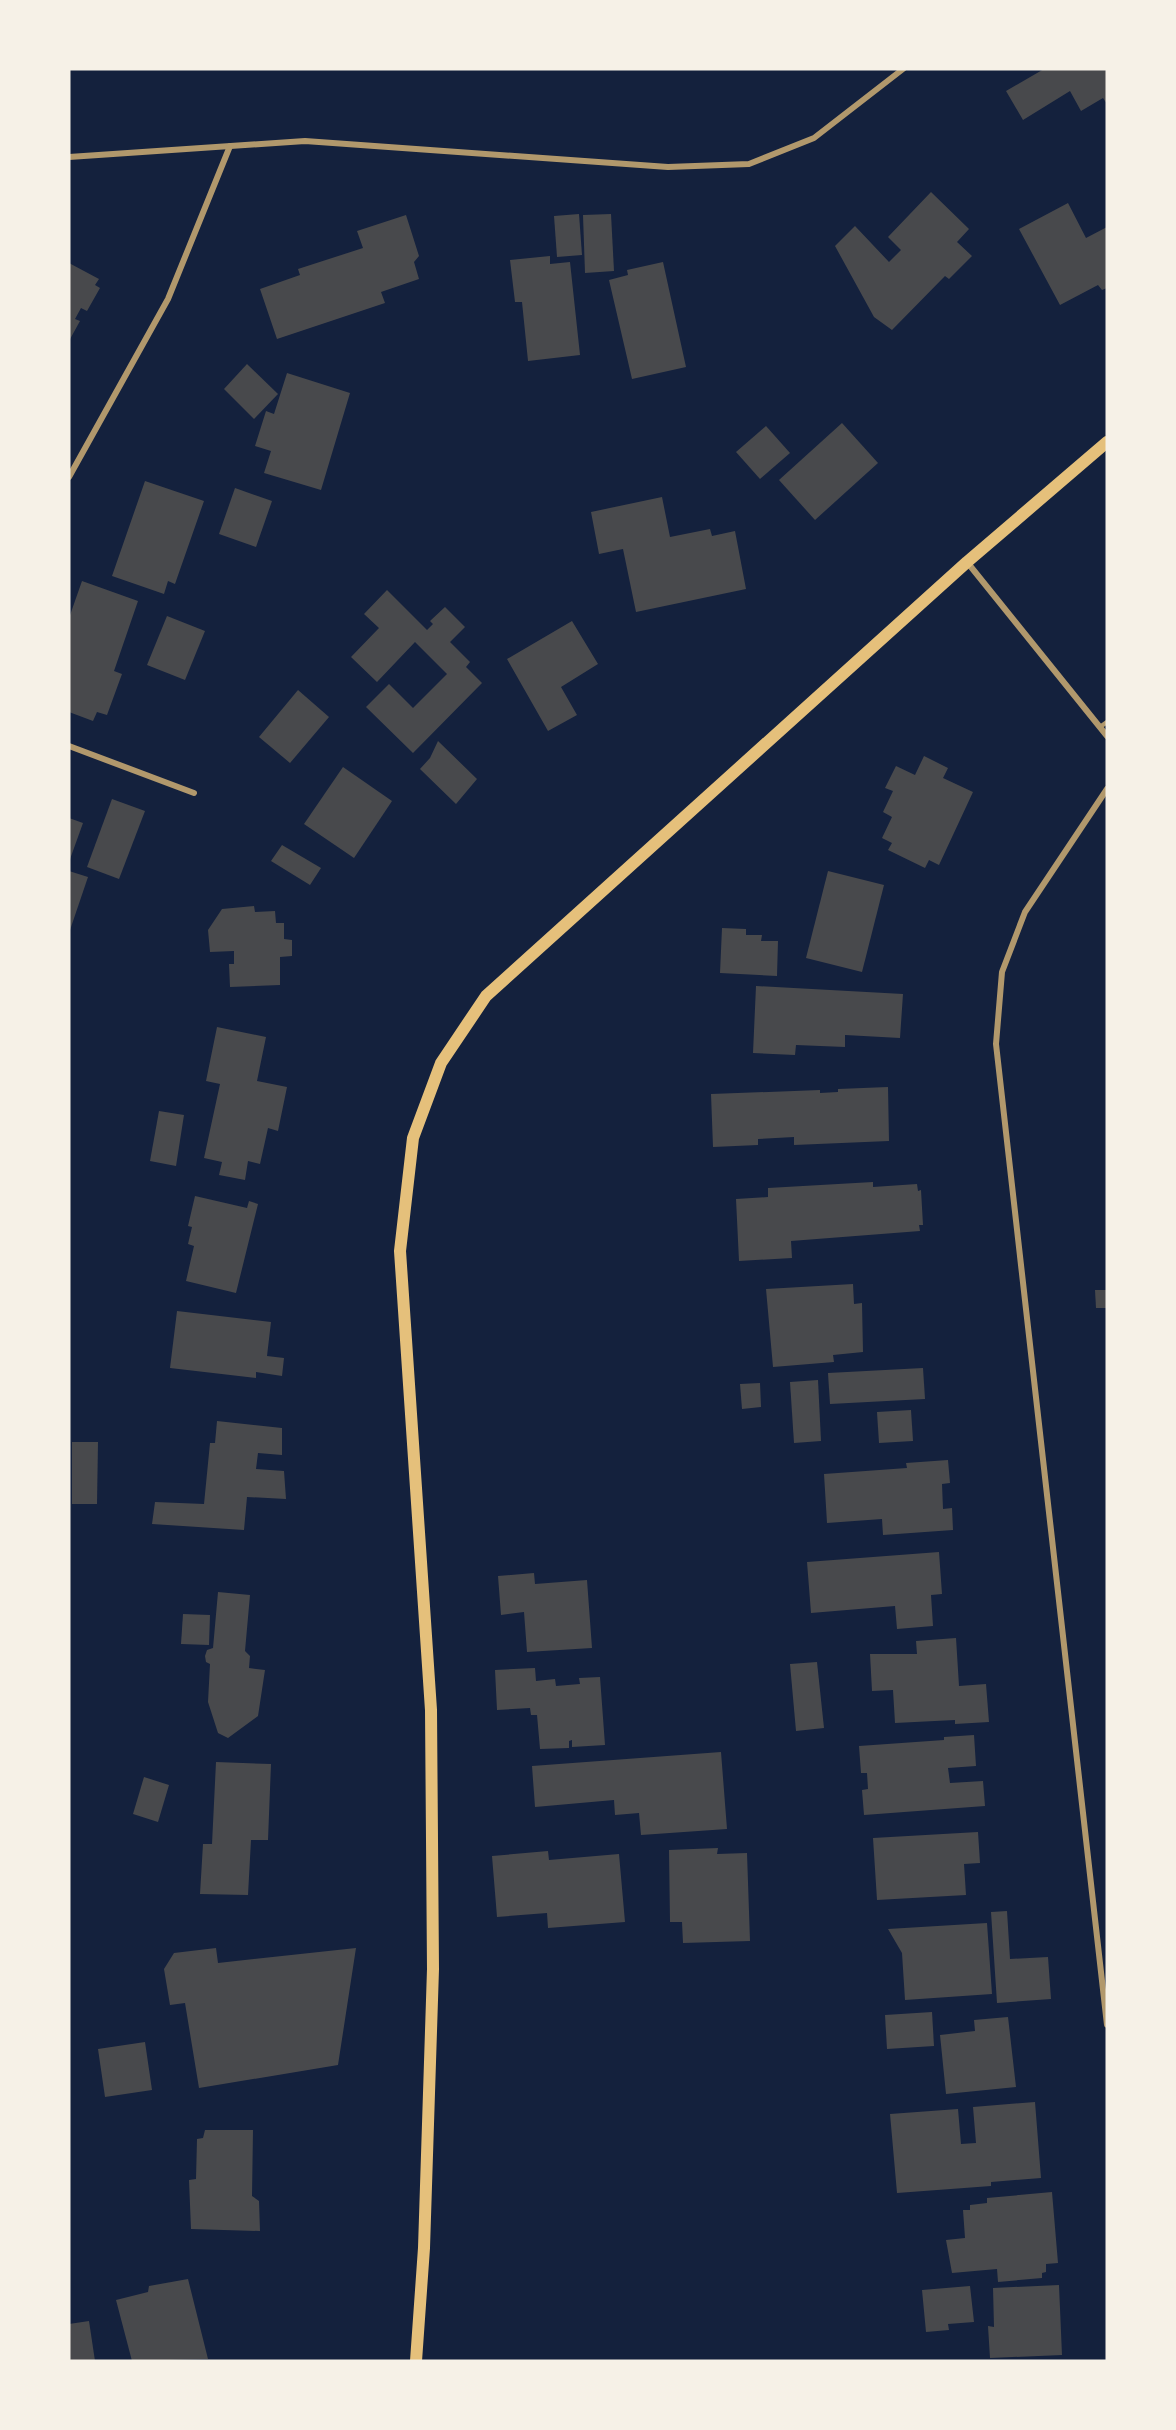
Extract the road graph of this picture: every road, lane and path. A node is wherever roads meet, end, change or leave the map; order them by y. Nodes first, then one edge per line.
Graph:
1 (903, 69) edge
2 (230, 146) junction
3 (69, 157) edge
4 (1107, 442) edge
5 (69, 477) edge
6 (967, 562) junction
7 (1107, 722) edge
8 (1100, 727) junction
9 (1107, 736) edge
10 (69, 746) edge
11 (1107, 789) edge
12 (194, 793) dead end
13 (1107, 2025) edge
14 (417, 2361) edge

1 - 2 street
2 - 3 street
2 - 5 street
4 - 6 main road
6 - 8 street
6 - 14 main road
7 - 8 lane
8 - 9 street
10 - 12 street
11 - 13 street

